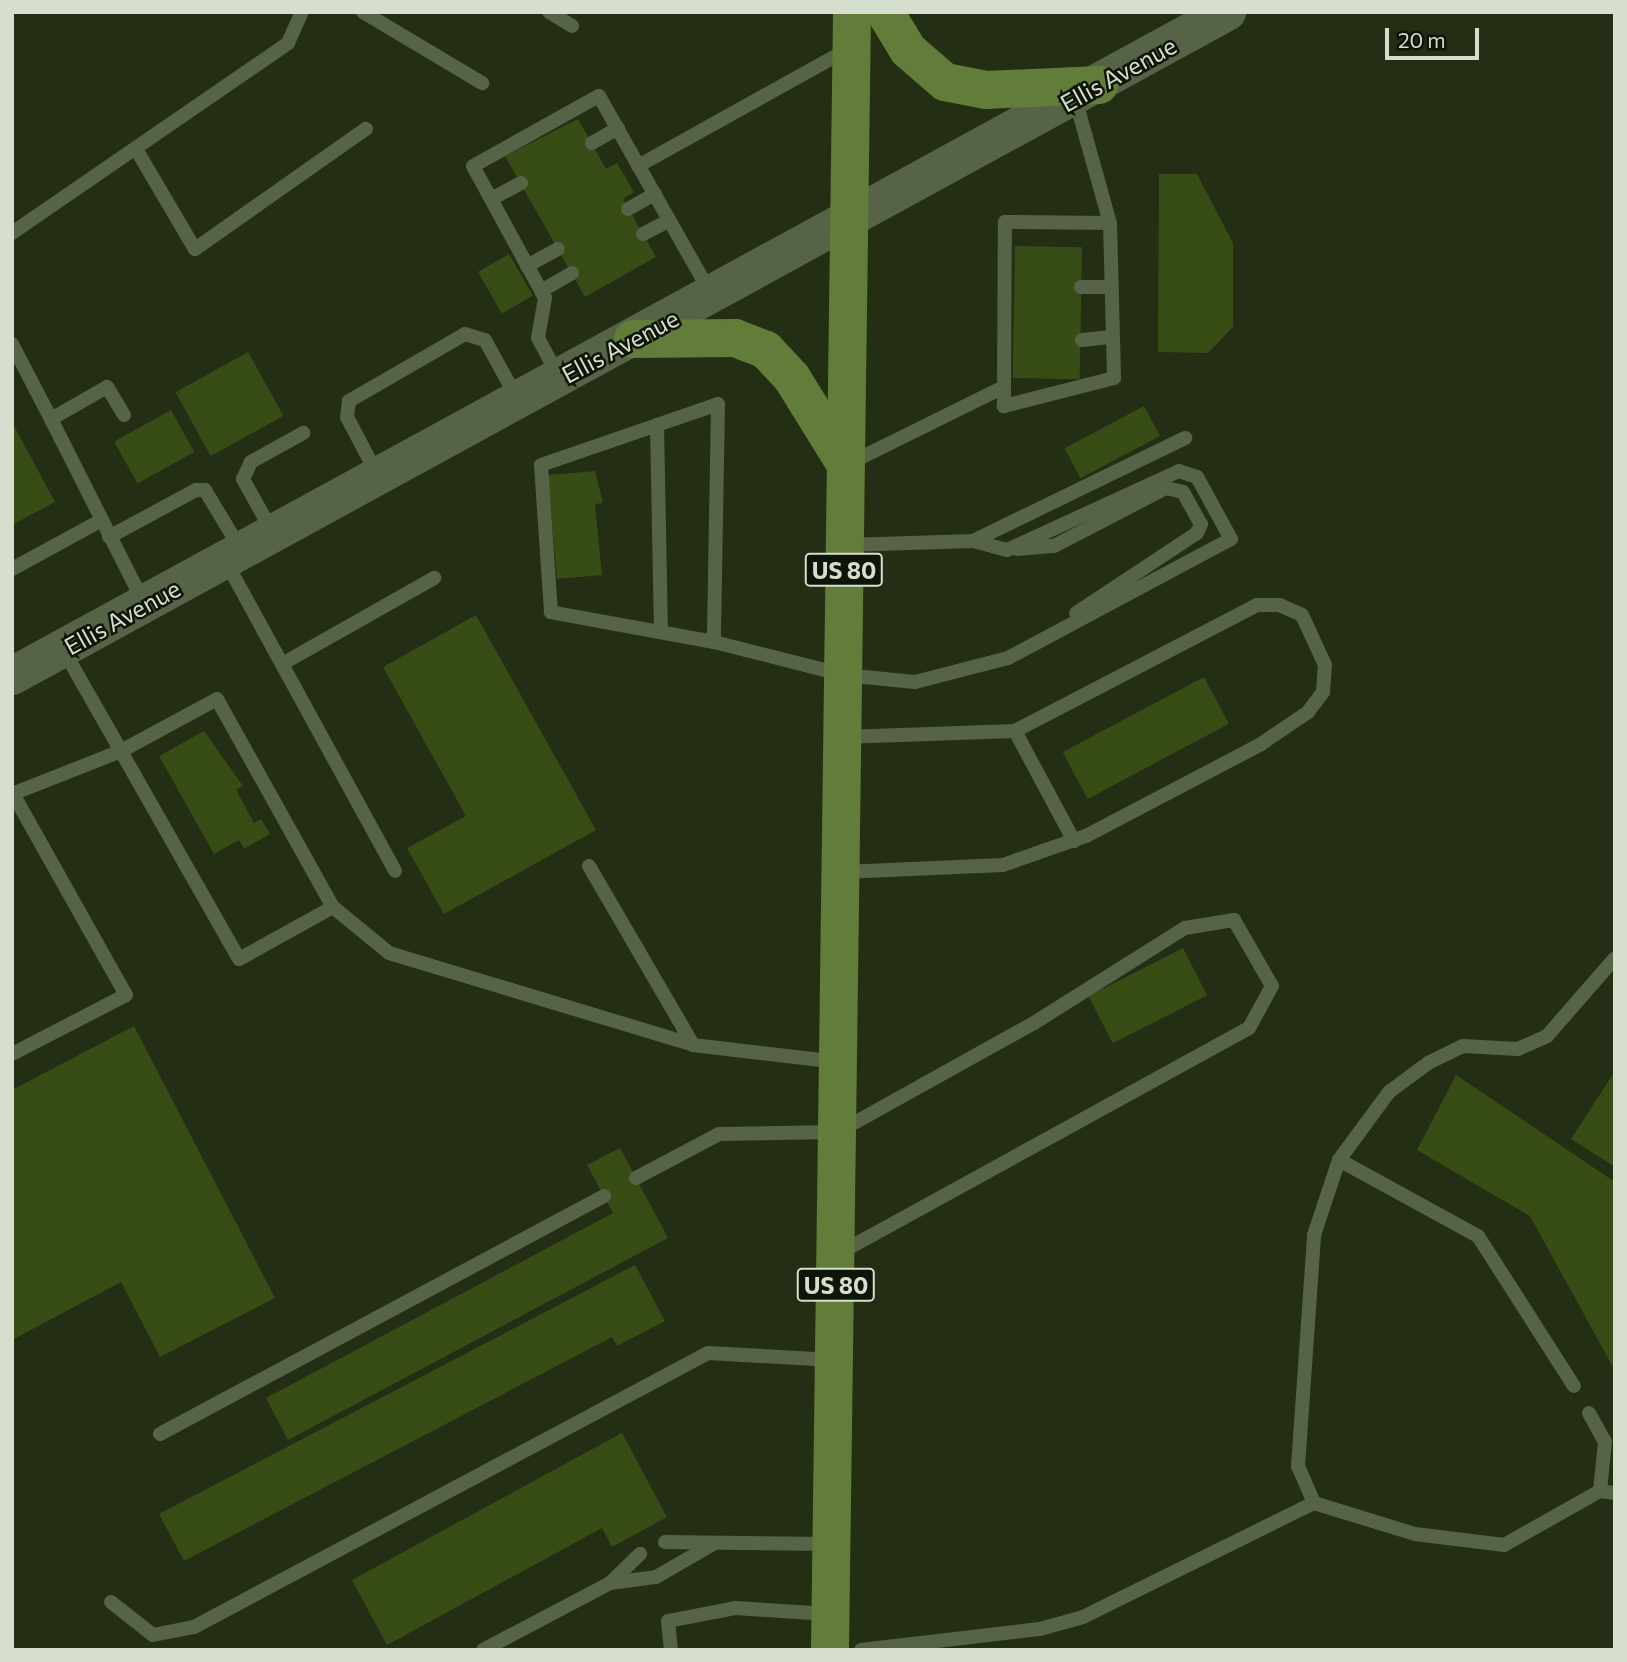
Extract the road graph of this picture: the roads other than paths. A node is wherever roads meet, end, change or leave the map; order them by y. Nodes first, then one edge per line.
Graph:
1 (302, 12) edge
2 (363, 12) edge
3 (549, 12) edge
4 (885, 12) edge
5 (1227, 12) edge
6 (572, 26) dead end
7 (852, 29) edge
8 (482, 83) dead end
9 (1087, 92) junction
10 (618, 128) junction
11 (366, 129) dead end
12 (592, 143) dead end
13 (136, 149) junction
14 (638, 166) junction
15 (521, 183) dead end
16 (655, 194) junction
17 (491, 199) junction
18 (628, 209) dead end
19 (669, 221) junction
20 (849, 221) junction
21 (1110, 223) junction
22 (13, 232) edge
23 (643, 234) dead end
24 (558, 249) dead end
25 (527, 266) junction
26 (572, 273) dead end
27 (1081, 287) dead end
28 (1110, 287) junction
29 (541, 291) junction
30 (712, 296) junction
31 (1112, 337) junction
32 (633, 339) junction
33 (1082, 340) dead end
34 (12, 344) edge
35 (559, 378) junction
36 (1004, 387) junction
37 (518, 401) junction
38 (124, 415) dead end
39 (51, 419) junction
40 (657, 425) junction
41 (303, 433) dead end
42 (1185, 438) dead end
43 (846, 465) junction
44 (379, 477) junction
45 (100, 521) junction
46 (108, 537) junction
47 (973, 541) junction
48 (845, 545) junction
49 (247, 549) junction
50 (1007, 550) junction
51 (12, 569) edge
52 (434, 578) dead end
53 (145, 604) junction
54 (661, 632) junction
55 (1045, 638) junction
56 (714, 642) junction
57 (63, 649) junction
58 (282, 664) junction
59 (844, 675) junction
60 (12, 677) edge
61 (1015, 731) junction
62 (843, 737) junction
63 (121, 751) junction
64 (12, 793) edge
65 (1074, 841) junction
66 (589, 866) dead end
67 (395, 871) dead end
68 (842, 872) junction
69 (334, 907) junction
70 (1615, 958) edge
71 (693, 1045) junction
72 (12, 1054) edge
73 (839, 1063) junction
74 (838, 1132) junction
75 (1339, 1160) junction
76 (636, 1178) dead end
77 (604, 1196) dead end
78 (836, 1254) junction
79 (835, 1360) junction
80 (1574, 1386) dead end
81 (1589, 1413) dead end
82 (160, 1434) dead end
83 (1607, 1492) edge
84 (1314, 1503) junction
85 (665, 1542) dead end
86 (715, 1543) junction
87 (832, 1544) junction
88 (640, 1554) dead end
89 (610, 1583) junction
90 (111, 1602) dead end
91 (830, 1632) edge
92 (483, 1650) edge
93 (671, 1650) edge
94 (861, 1650) edge

1 - 13 lane
2 - 8 lane
3 - 6 lane
4 - 9 main road
5 - 9 main road, Ellis Avenue
7 - 14 lane
7 - 20 main road, US 80
9 - 20 main road, Ellis Avenue
9 - 21 lane
10 - 12 lane
10 - 14 lane
10 - 17 lane
11 - 13 lane
13 - 22 lane
14 - 16 lane
15 - 17 lane
16 - 18 lane
16 - 19 lane
17 - 25 lane
19 - 23 lane
19 - 30 lane
20 - 30 main road, Ellis Avenue
20 - 43 main road, US 80
21 - 28 lane
21 - 36 lane
24 - 25 lane
25 - 29 lane
26 - 29 lane
27 - 28 lane
28 - 31 lane
29 - 35 lane
30 - 32 main road, Ellis Avenue
31 - 33 lane
31 - 36 lane
32 - 35 main road, Ellis Avenue
32 - 43 main road
34 - 39 lane
35 - 37 main road, Ellis Avenue
36 - 43 lane
37 - 44 main road, Ellis Avenue
37 - 44 lane
38 - 39 lane
39 - 45 lane
40 - 54 lane
40 - 54 lane
40 - 56 lane
41 - 49 lane
42 - 47 lane
43 - 48 main road, US 80
44 - 49 main road, Ellis Avenue
45 - 46 lane
45 - 51 lane
46 - 49 lane
46 - 53 lane
47 - 48 lane
47 - 50 lane
48 - 59 main road, US 80
49 - 53 main road, Ellis Avenue
49 - 58 lane
50 - 55 lane
50 - 55 lane
52 - 58 lane
53 - 57 main road, Ellis Avenue
54 - 56 lane
55 - 59 lane
56 - 59 lane
57 - 60 main road, Ellis Avenue
57 - 63 lane
58 - 67 lane
59 - 62 main road, US 80
61 - 62 lane
61 - 65 lane
61 - 65 lane
62 - 68 main road, US 80
63 - 64 lane
63 - 69 lane
63 - 69 lane
64 - 72 lane
65 - 68 lane
66 - 71 lane
68 - 73 main road, US 80
69 - 71 lane
70 - 75 lane
71 - 73 lane
73 - 74 main road, US 80
74 - 76 lane
74 - 78 main road, US 80
74 - 78 lane
75 - 80 lane
75 - 84 lane
77 - 82 lane
78 - 79 main road, US 80
79 - 87 main road, US 80
79 - 90 lane
81 - 83 lane
83 - 84 lane
84 - 94 lane
85 - 86 lane
86 - 87 lane
86 - 89 lane
87 - 91 main road, US 80
88 - 89 lane
89 - 92 lane
91 - 93 lane

